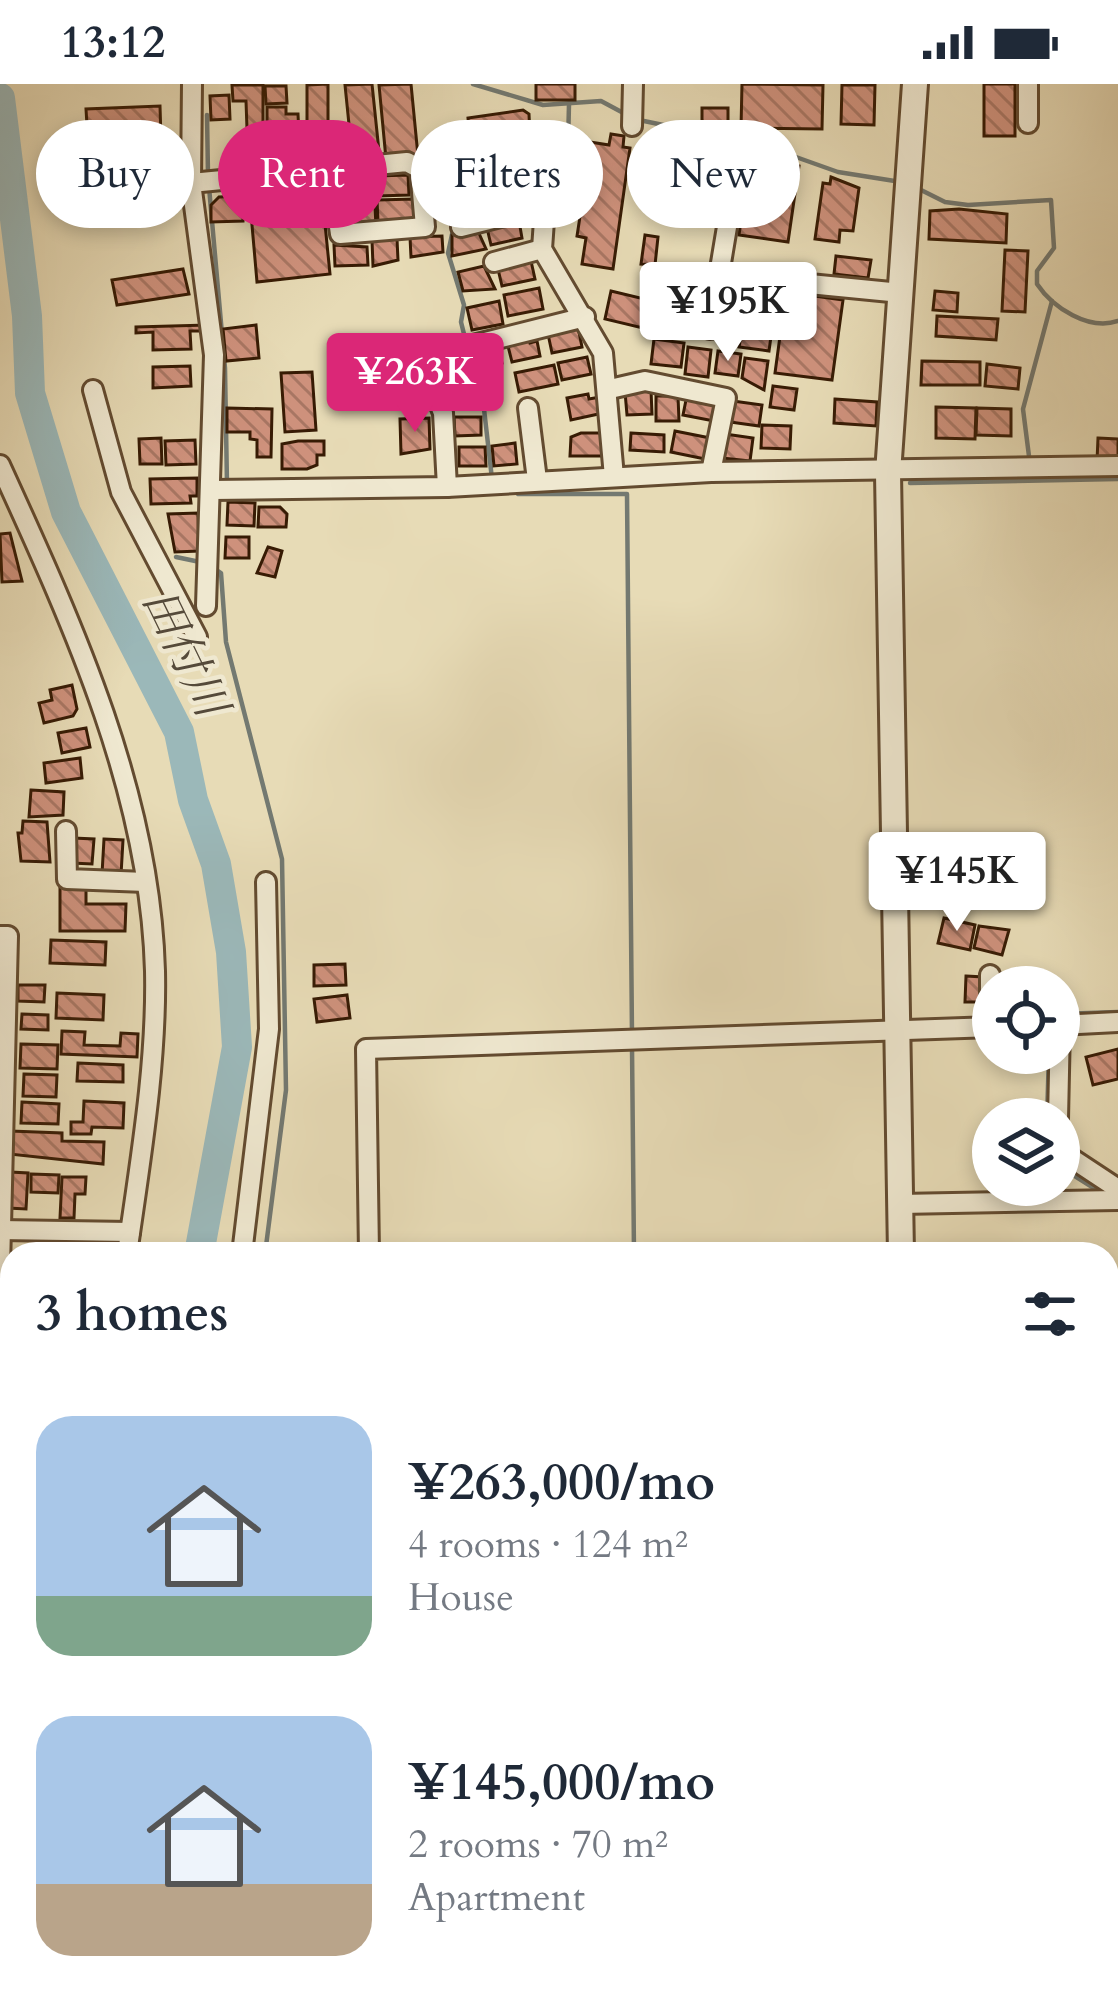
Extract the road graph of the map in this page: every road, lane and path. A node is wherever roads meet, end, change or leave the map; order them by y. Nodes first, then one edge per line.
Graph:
1 (192, 84) edge
2 (633, 84) edge
3 (916, 84) edge
4 (1028, 84) edge
5 (191, 120) edge
6 (632, 120) edge
7 (1028, 123) dead end
8 (331, 170) joint
9 (194, 212) edge
10 (543, 228) edge
11 (726, 228) edge
12 (542, 249) junction
13 (494, 262) dead end
14 (717, 275) junction
15 (902, 293) junction
16 (585, 316) junction
17 (710, 329) dead end
18 (469, 346) dead end
19 (429, 378) dead end
20 (610, 389) junction
21 (93, 390) dead end
22 (528, 408) dead end
23 (0, 465) edge
24 (1118, 466) edge
25 (712, 472) junction
26 (888, 473) junction
27 (614, 477) junction
28 (537, 480) junction
29 (447, 487) junction
30 (212, 490) junction
31 (206, 606) dead end
32 (197, 637) dead end
33 (66, 831) dead end
34 (266, 881) dead end
35 (146, 882) junction
36 (0, 936) edge
37 (1118, 1022) edge
38 (1080, 1024) edge
39 (972, 1028) edge
40 (900, 1031) junction
41 (1080, 1164) edge
42 (1118, 1189) edge
43 (1118, 1200) edge
44 (901, 1204) junction
45 (0, 1230) edge
46 (130, 1232) junction
47 (129, 1242) edge
48 (243, 1242) edge
49 (369, 1242) edge
50 (901, 1242) edge
51 (0, 1268) edge

1 - 5 street
2 - 6 street
3 - 15 street
4 - 7 street
8 - 8 street
9 - 30 street
10 - 12 street
11 - 14 street
12 - 13 street
12 - 16 street
14 - 15 street
14 - 17 street
15 - 26 street
16 - 18 street
16 - 20 street
19 - 29 street
20 - 25 street
20 - 27 street
21 - 32 street
22 - 28 street
23 - 35 street
24 - 26 street
25 - 26 street
25 - 27 street
26 - 40 street
27 - 28 street
28 - 29 street
29 - 30 street
30 - 31 street
33 - 35 street
34 - 48 street
35 - 46 street
36 - 45 street
37 - 38 street
39 - 40 street
40 - 44 street
40 - 49 street
41 - 42 street
43 - 44 street
44 - 50 street
45 - 46 street
45 - 51 street
46 - 47 street

